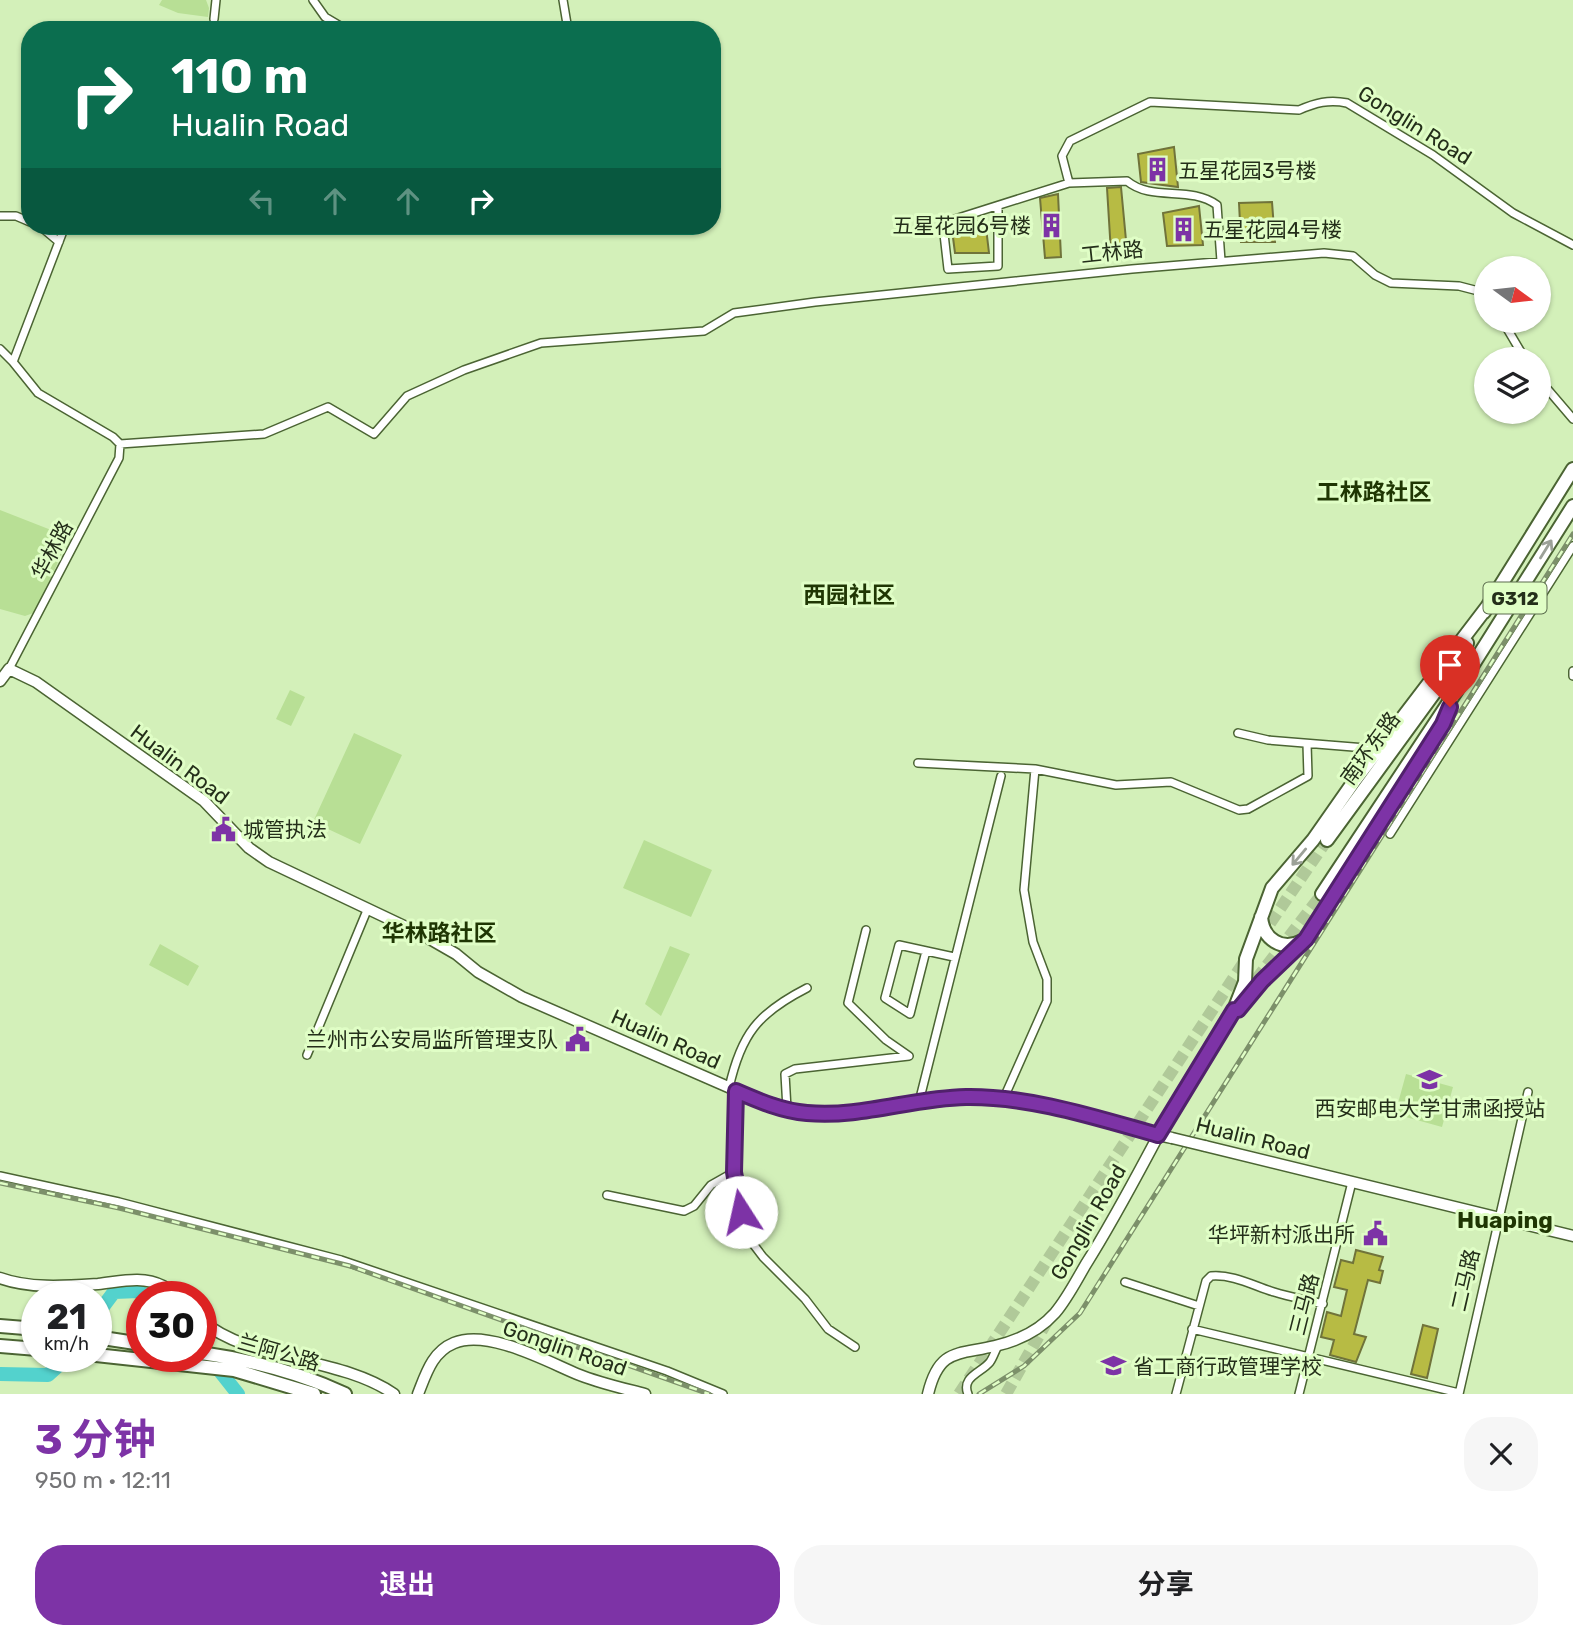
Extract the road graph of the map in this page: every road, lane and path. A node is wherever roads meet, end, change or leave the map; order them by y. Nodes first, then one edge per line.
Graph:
1 (216, 0) edge
2 (313, 0) edge
3 (563, 0) edge
4 (214, 19) dead end
5 (332, 21) edge
6 (566, 21) edge
7 (1069, 183) junction
8 (998, 206) junction
9 (0, 216) edge
10 (21, 218) edge
11 (51, 235) edge
12 (62, 235) edge
13 (59, 242) junction
14 (1573, 245) edge
15 (1221, 261) junction
16 (1474, 290) edge
17 (0, 349) edge
18 (13, 362) junction
19 (1551, 394) edge
20 (1573, 419) edge
21 (120, 444) junction
22 (1573, 469) edge
23 (1573, 506) edge
24 (1573, 546) edge
25 (1487, 607) junction
26 (9, 670) junction
27 (0, 681) edge
28 (1457, 690) junction
29 (1238, 733) dead end
30 (1307, 744) junction
31 (1379, 749) junction
32 (918, 763) dead end
33 (1035, 769) junction
34 (1001, 776) dead end
35 (1399, 793) junction
36 (1412, 801) junction
37 (1390, 834) dead end
38 (1326, 840) tunnel mouth
39 (1322, 894) tunnel mouth
40 (368, 908) junction
41 (1262, 910) junction
42 (866, 930) dead end
43 (1306, 939) junction
44 (926, 951) junction
45 (954, 957) junction
46 (807, 988) dead end
47 (1234, 1010) junction
48 (307, 1055) dead end
49 (733, 1090) junction
50 (1528, 1092) dead end
51 (1003, 1100) junction
52 (919, 1101) junction
53 (787, 1109) junction
54 (1158, 1135) junction
55 (734, 1172) junction
56 (0, 1176) edge
57 (1352, 1182) junction
58 (607, 1195) dead end
59 (1497, 1218) junction
60 (1573, 1236) edge
61 (0, 1278) edge
62 (112, 1281) edge
63 (147, 1281) edge
64 (1125, 1282) dead end
65 (21, 1284) edge
66 (1323, 1304) junction
67 (1199, 1306) junction
68 (0, 1326) edge
69 (21, 1328) edge
70 (1192, 1329) junction
71 (217, 1334) edge
72 (0, 1346) edge
73 (998, 1346) junction
74 (855, 1347) dead end
75 (21, 1348) edge
76 (217, 1355) edge
77 (1309, 1356) junction
78 (112, 1357) edge
79 (314, 1394) edge
80 (345, 1394) edge
81 (394, 1394) edge
82 (418, 1394) edge
83 (645, 1394) edge
84 (723, 1394) edge
85 (928, 1394) edge
86 (968, 1394) edge
87 (1176, 1394) edge
88 (1299, 1394) edge
89 (1459, 1394) edge

1 - 4 street
2 - 5 street
3 - 6 street
7 - 8 street
7 - 14 street, Gonglin Road
7 - 15 street
8 - 8 street
9 - 10 street
11 - 13 street
12 - 13 street
13 - 18 street
15 - 16 street, 工林路
15 - 21 street, 工林路
17 - 18 street
18 - 21 street
19 - 20 street
21 - 26 street, 华林路
22 - 25 highway, G312
28 -> 23 highway, G312
24 - 36 street
25 - 31 highway
25 - 38 highway, 南环东路 / G312
26 - 27 street
26 - 40 street, Hualin Road
28 - 35 highway
28 - 39 highway, 南环东路 / G312
29 - 30 street
30 - 31 street
30 - 33 street
31 -> 41 highway
32 - 33 street
33 - 51 street
34 - 45 street
35 - 36 street
35 - 43 highway
36 - 37 street
40 - 48 street
40 - 49 street, Hualin Road
41 - 43 highway
41 - 47 highway
42 - 53 street
43 - 47 highway
44 - 44 street
44 - 45 street
45 - 52 street
46 - 49 street
47 - 54 street, Gonglin Road
49 - 53 street, Hualin Road
49 - 55 street
50 - 59 street, 二马路
51 - 52 street, Hualin Road
51 - 54 street, Hualin Road
52 - 53 street, Hualin Road
54 - 57 street, Hualin Road, bridge
54 - 73 street, Gonglin Road
55 - 58 street
55 - 74 street
56 - 84 street
57 - 59 street, Hualin Road
57 - 66 street, 三马路
59 - 60 street, Hualin Road
59 - 89 street, 二马路
61 - 65 street
62 - 63 street
64 - 67 street
66 - 67 street
66 - 77 street, 三马路
67 - 70 street
68 - 69 highway
70 - 77 street
70 - 87 street
71 - 81 street
72 - 75 highway
73 - 85 street, Gonglin Road
73 - 86 street
76 - 80 highway, 兰阿公路
77 - 88 street, 三马路
77 - 89 street
78 - 79 highway, 兰阿公路
82 - 83 street, Gonglin Road

